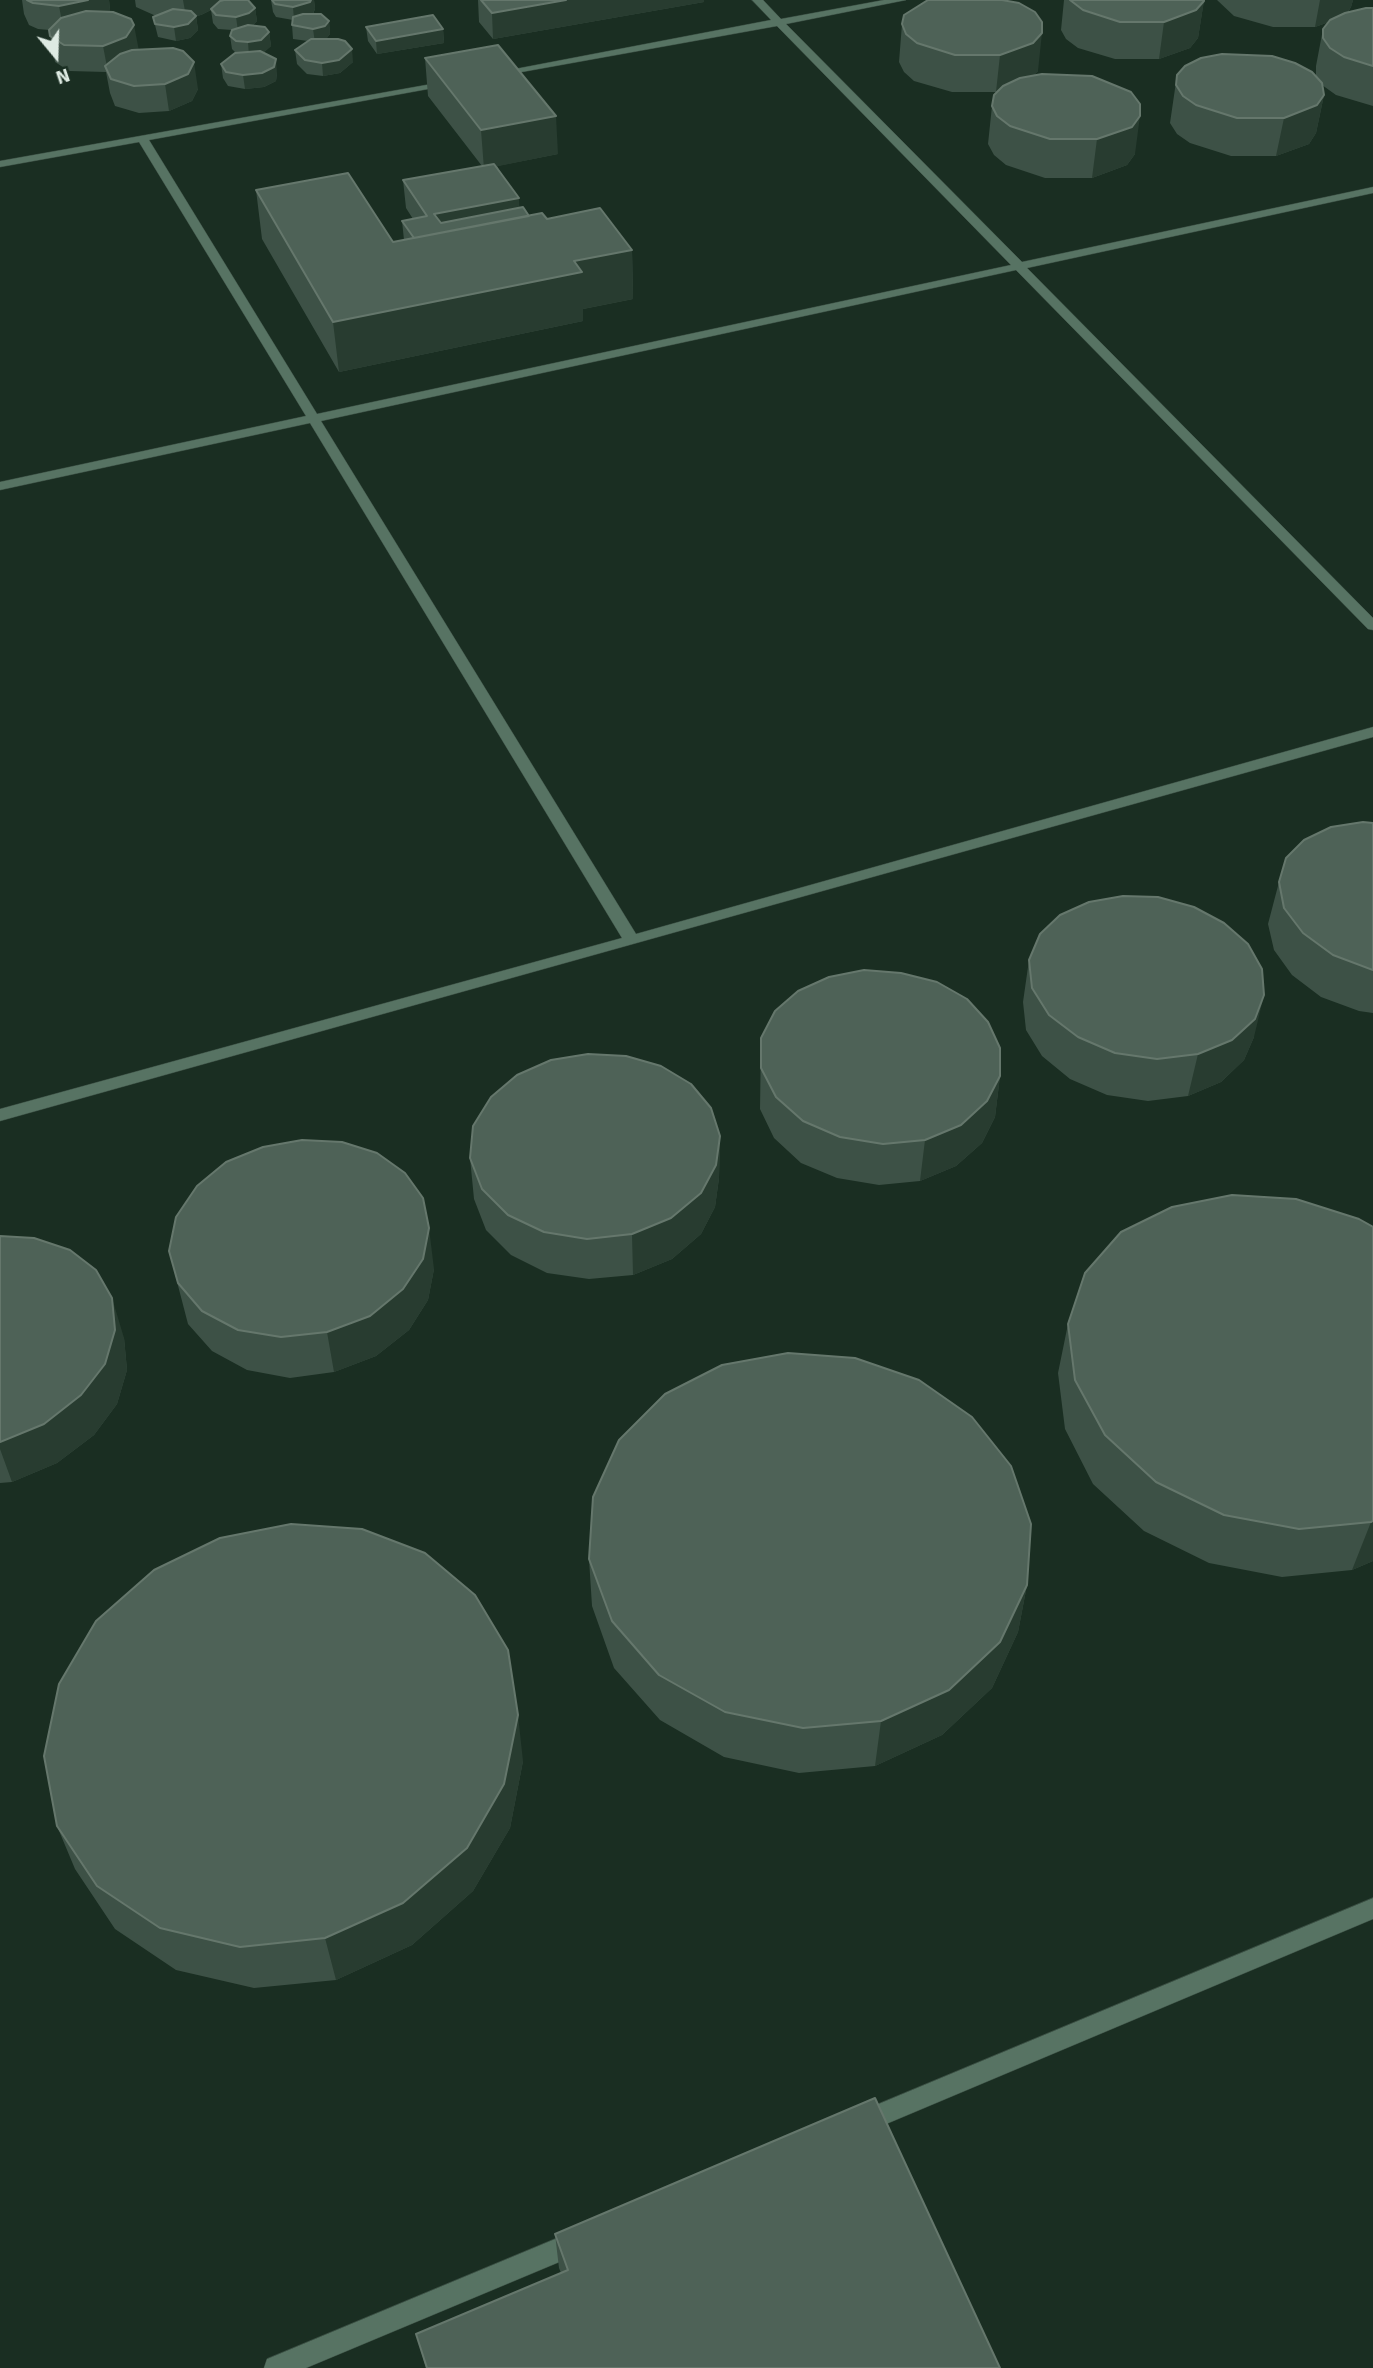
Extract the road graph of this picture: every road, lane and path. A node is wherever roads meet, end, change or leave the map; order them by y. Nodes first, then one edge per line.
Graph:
1 (757, 0) edge
2 (901, 0) edge
3 (779, 23) junction
4 (481, 76) edge
5 (467, 79) edge
6 (142, 137) junction
7 (0, 164) edge
8 (1373, 190) edge
9 (1020, 264) junction
10 (313, 417) junction
11 (0, 486) edge
12 (1373, 626) edge
13 (1373, 732) edge
14 (632, 941) junction
15 (0, 1115) edge
16 (1373, 1908) edge
17 (844, 2130) edge
18 (598, 2233) edge
19 (276, 2368) edge

1 - 3 street
2 - 3 street
3 - 4 street
3 - 9 street
5 - 6 street
6 - 7 street
6 - 10 street
8 - 9 street
9 - 10 street
9 - 12 street
10 - 11 street
10 - 14 street
13 - 14 street
14 - 15 street
16 - 17 street
18 - 19 street

